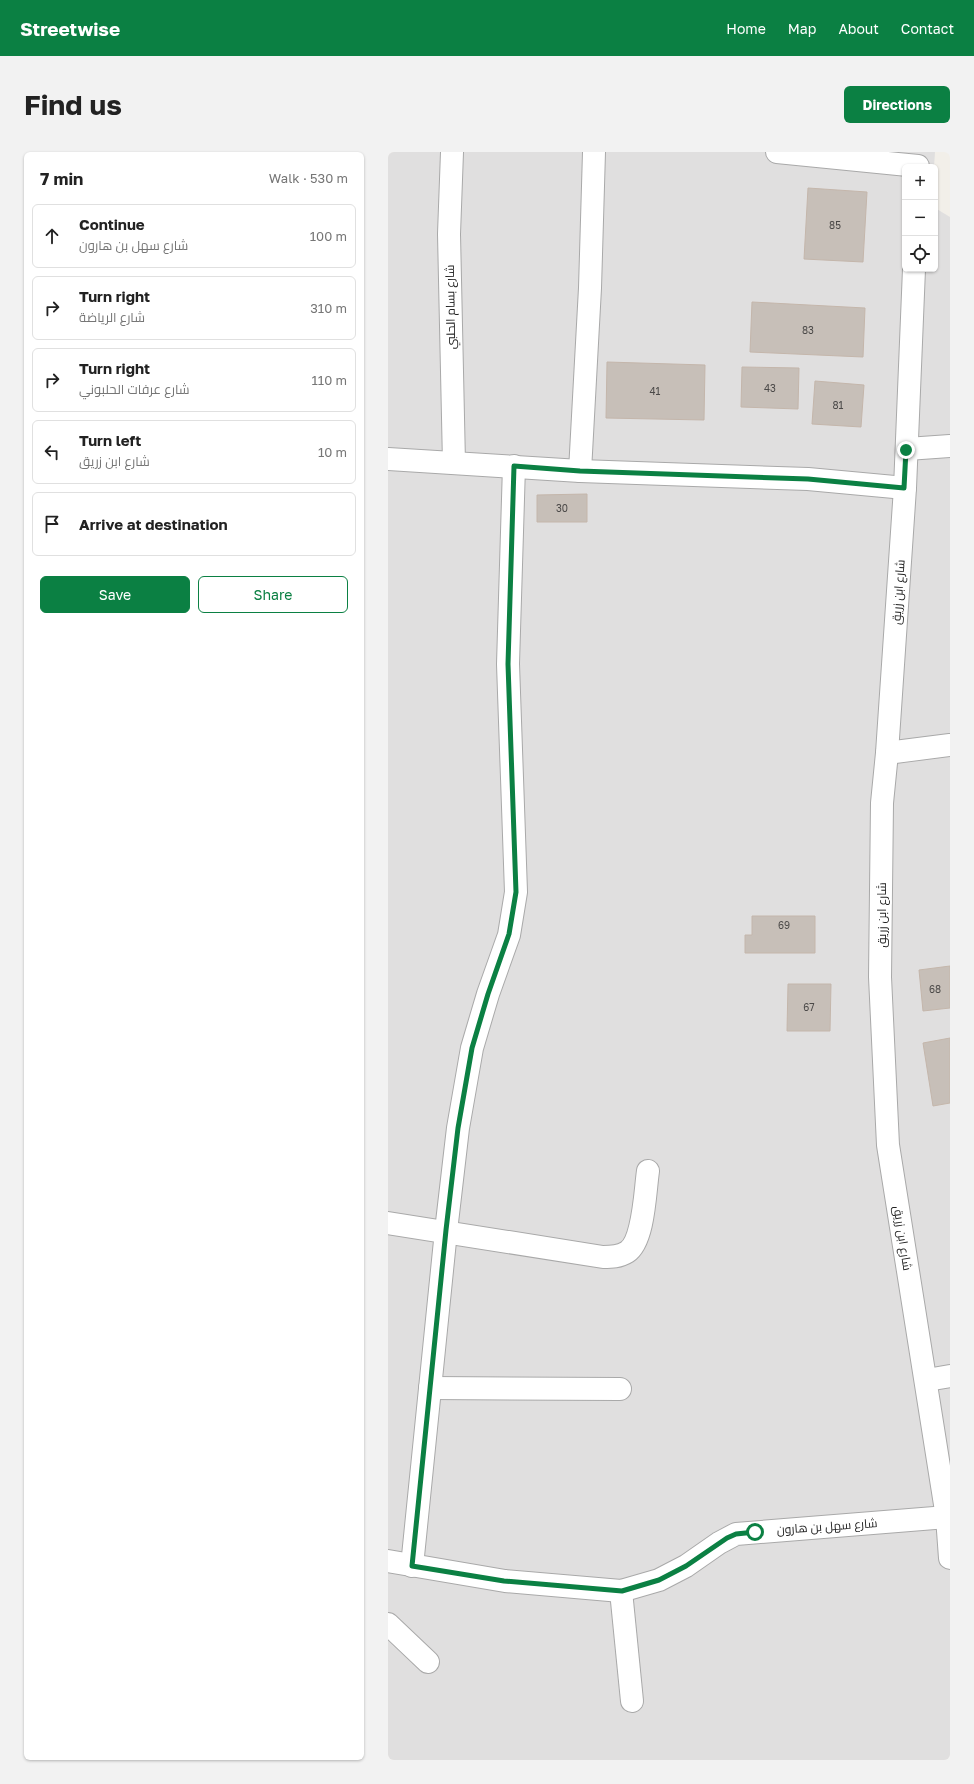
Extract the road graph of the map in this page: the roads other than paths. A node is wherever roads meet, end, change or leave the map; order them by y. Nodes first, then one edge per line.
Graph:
1 (452, 152) edge
2 (594, 152) edge
3 (778, 152) edge
4 (919, 162) edge
5 (914, 272) edge
6 (950, 446) edge
7 (906, 450) junction
8 (388, 459) edge
9 (454, 463) junction
10 (514, 466) junction
11 (580, 471) junction
12 (904, 488) junction
13 (950, 745) edge
14 (887, 752) junction
15 (648, 1171) dead end
16 (388, 1222) edge
17 (446, 1230) junction
18 (950, 1376) edge
19 (927, 1380) junction
20 (430, 1388) junction
21 (620, 1389) dead end
22 (947, 1517) junction
23 (950, 1558) edge
24 (388, 1561) edge
25 (412, 1566) junction
26 (622, 1591) junction
27 (388, 1624) edge
28 (428, 1662) dead end
29 (632, 1701) dead end

1 - 9 street, شارع بسام الحلبي
2 - 11 street
3 - 4 street
5 - 7 street, شارع ابن زريق
6 - 7 street
7 - 12 street, شارع ابن زريق
8 - 9 street
9 - 10 street
10 - 11 street
10 - 17 street
11 - 12 street
12 - 14 street, شارع ابن زريق
13 - 14 street
14 - 19 street, شارع ابن زريق
15 - 17 street
16 - 17 street
17 - 20 street
18 - 19 street
19 - 22 street, شارع ابن زريق
20 - 21 street
20 - 25 street
22 - 23 street, شارع ابن زريق
22 - 26 street, شارع سهل بن هارون
24 - 25 street, شارع سهل بن هارون
25 - 26 street, شارع سهل بن هارون
26 - 29 street
27 - 28 street

